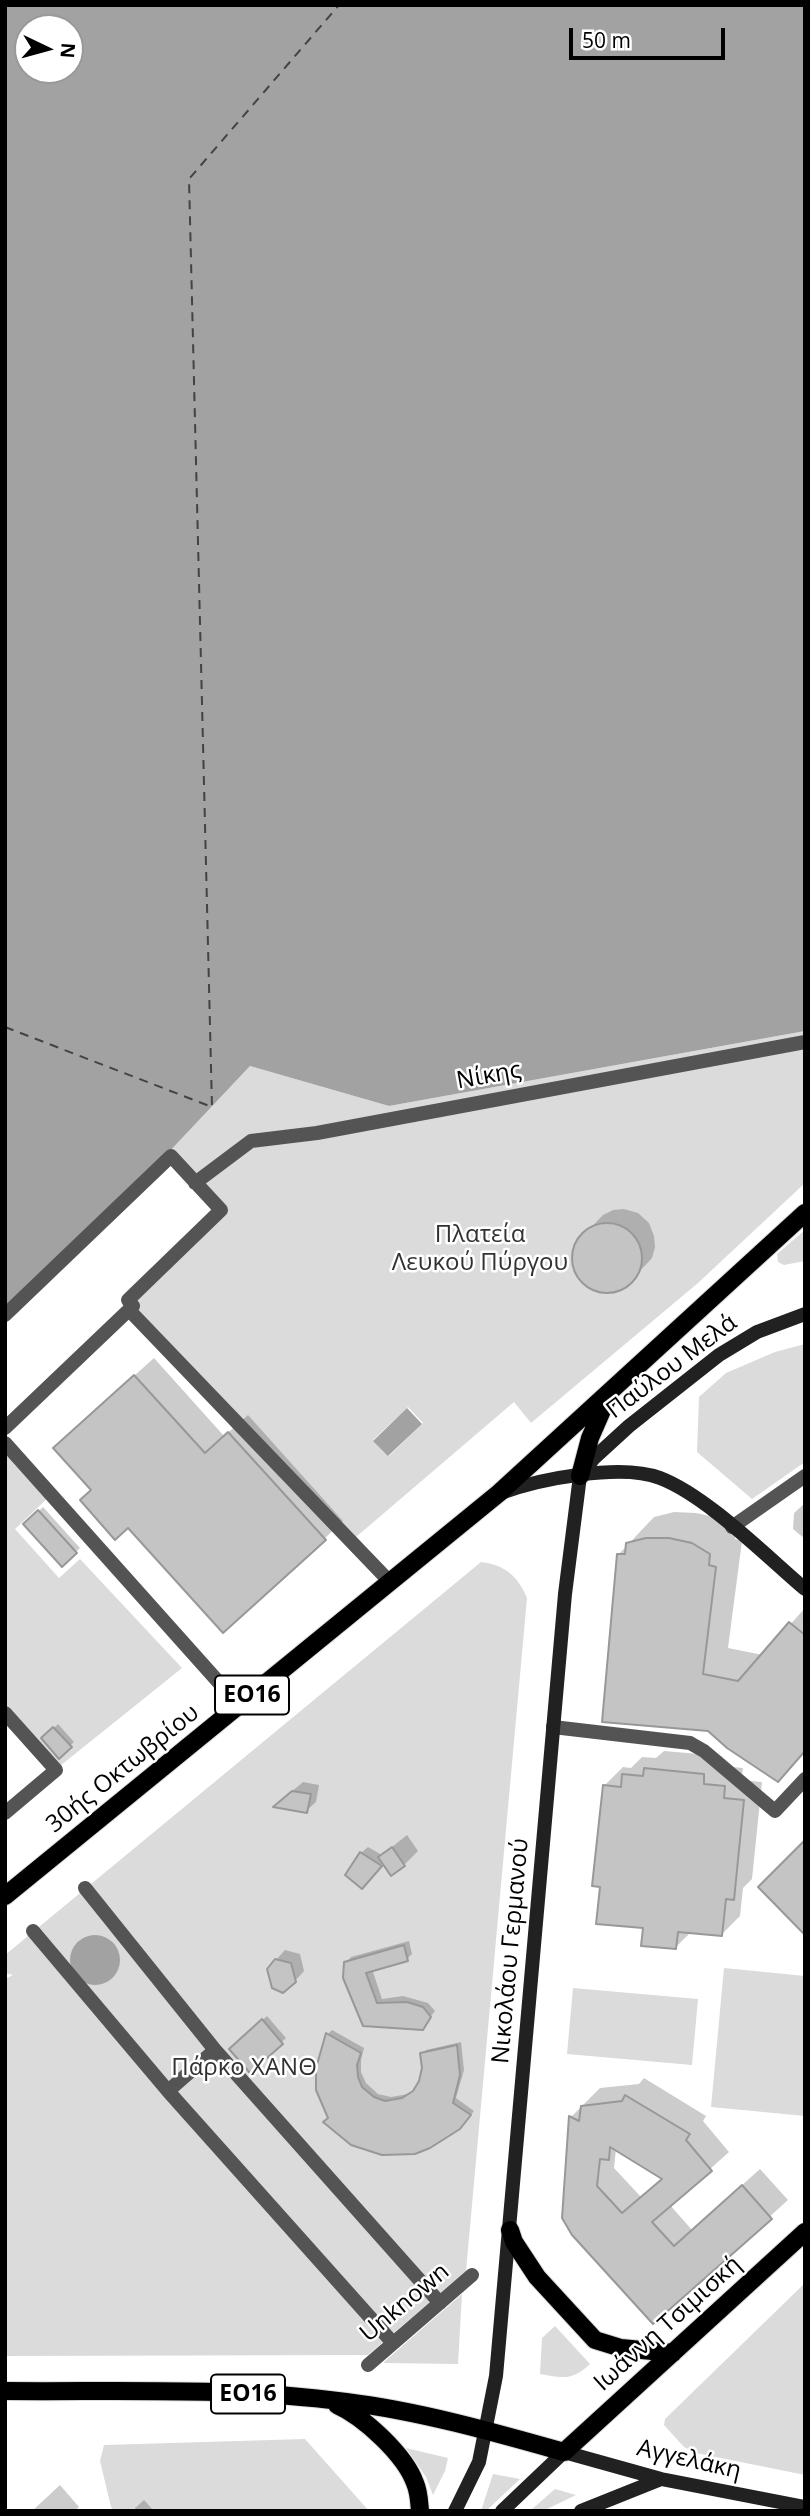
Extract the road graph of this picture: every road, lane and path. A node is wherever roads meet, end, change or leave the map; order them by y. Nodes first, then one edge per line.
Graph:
1 (805, 1042) edge
2 (195, 1183) junction
3 (805, 1213) edge
4 (129, 1310) junction
5 (805, 1314) edge
6 (5, 1315) edge
7 (611, 1390) junction
8 (5, 1428) edge
9 (5, 1443) edge
10 (580, 1476) junction
11 (805, 1476) edge
12 (499, 1493) junction
13 (732, 1527) junction
14 (390, 1582) junction
15 (805, 1590) edge
16 (239, 1705) junction
17 (5, 1713) edge
18 (553, 1727) junction
19 (802, 1787) edge
20 (5, 1813) edge
21 (85, 1888) dead end
22 (5, 1896) edge
23 (33, 1931) dead end
24 (215, 2050) junction
25 (168, 2091) junction
26 (510, 2230) junction
27 (805, 2232) edge
28 (472, 2275) dead end
29 (440, 2303) junction
30 (393, 2343) junction
31 (673, 2353) junction
32 (368, 2365) dead end
33 (5, 2391) edge
34 (324, 2399) junction
35 (486, 2430) junction
36 (564, 2452) junction
37 (661, 2479) junction
38 (805, 2507) edge
39 (420, 2511) edge
40 (455, 2511) edge
41 (502, 2511) edge
42 (582, 2511) edge

1 - 2 street, Νίκης
2 - 4 street
2 - 6 street
3 - 7 main road, ΕΟ16
4 - 8 street
4 - 14 street
5 - 10 main road, Παύλου Μελά
7 - 10 main road
7 - 12 main road, ΕΟ16
9 - 16 street
10 - 12 main road
10 - 13 main road
10 - 18 main road, Νικολάου Γερμανού
11 - 13 street
12 - 14 main road, 30ής Οκτωβρίου / ΕΟ16
13 - 15 main road
14 - 16 main road, 30ής Οκτωβρίου / ΕΟ16
16 - 22 main road, 30ής Οκτωβρίου / ΕΟ16
17 - 20 street
18 - 19 street
18 - 26 main road, Νικολάου Γερμανού
21 - 24 street
23 - 25 street
24 - 25 street
24 - 29 street
25 - 30 street
26 - 31 main road
26 - 35 main road, Νικολάου Γερμανού
27 - 31 main road, Ιωάννη Τσιμισκή
28 - 29 street, Unknown
29 - 30 street, Unknown
30 - 32 street, Unknown
31 - 36 main road, Ιωάννη Τσιμισκή
33 - 34 main road, ΕΟ16
34 - 35 main road, ΕΟ16
34 - 39 main road
35 - 36 main road, ΕΟ16
35 - 40 main road, Νικολάου Γερμανού
36 - 37 main road, Αγγελάκη
36 - 41 main road
37 - 38 main road, Αγγελάκη
37 - 42 main road

